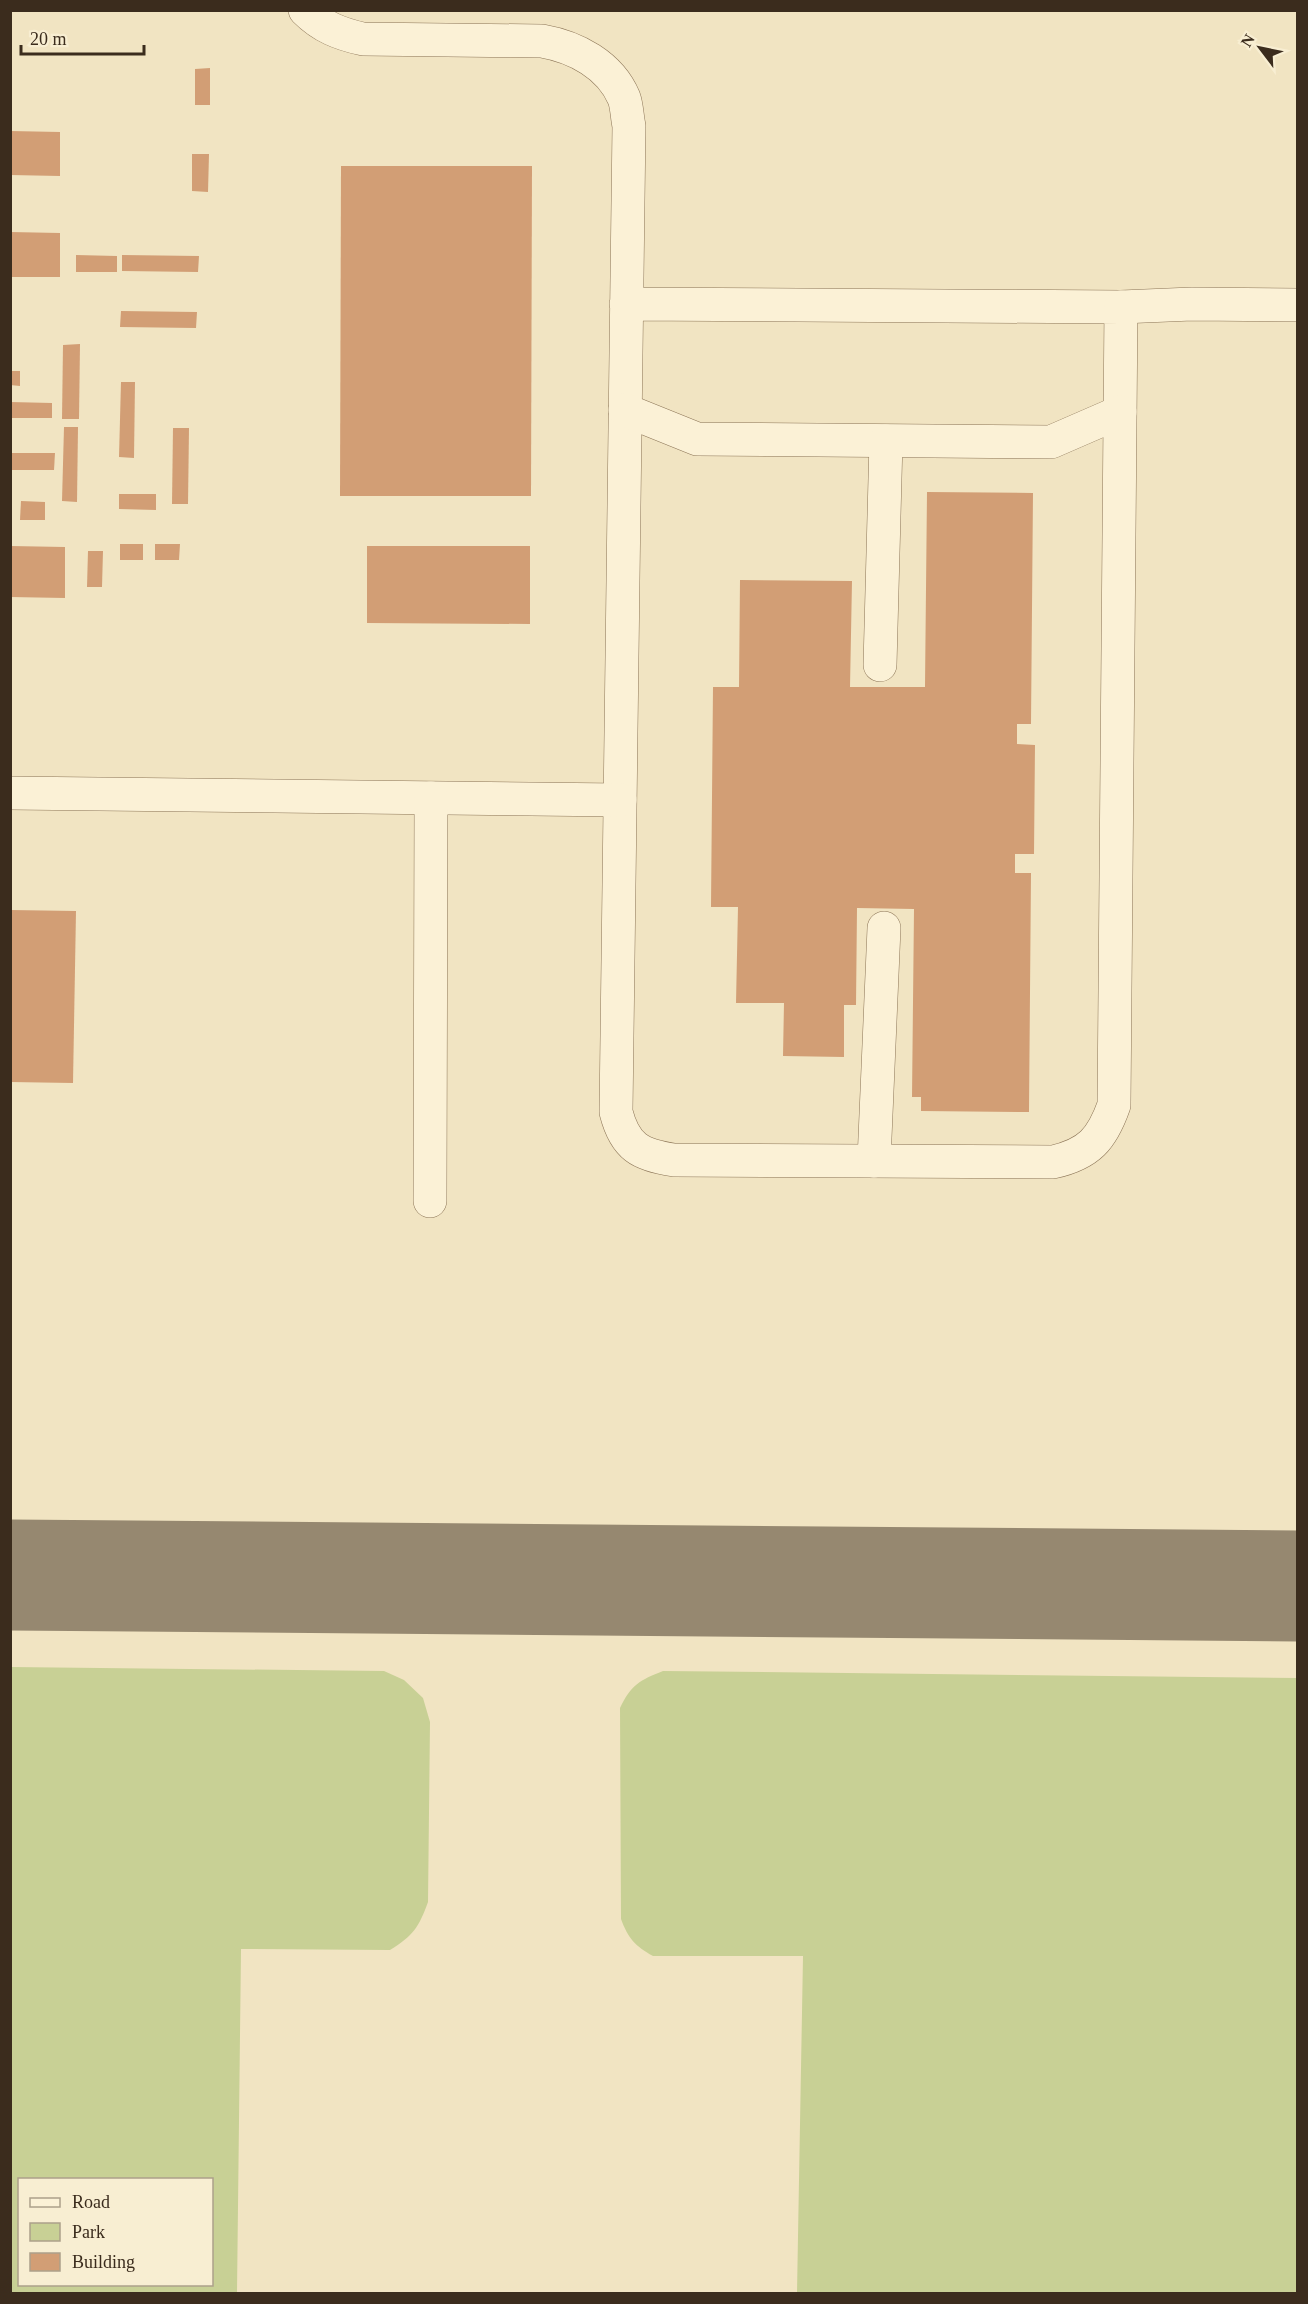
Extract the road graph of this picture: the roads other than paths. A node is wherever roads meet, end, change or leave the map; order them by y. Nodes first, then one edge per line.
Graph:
1 (304, 10) edge
2 (626, 304) junction
3 (1298, 305) edge
4 (1121, 307) junction
5 (625, 410) junction
6 (1120, 412) junction
7 (886, 441) junction
8 (880, 664) dead end
9 (10, 793) edge
10 (431, 798) junction
11 (620, 800) junction
12 (884, 928) dead end
13 (874, 1161) junction
14 (429, 1201) dead end

1 - 2 lane
2 - 4 lane
2 - 5 lane
3 - 4 lane
4 - 6 lane
5 - 7 lane
5 - 11 lane
6 - 7 lane
6 - 13 lane
7 - 8 lane
9 - 10 lane
10 - 11 lane
10 - 14 lane
11 - 13 lane
12 - 13 lane

